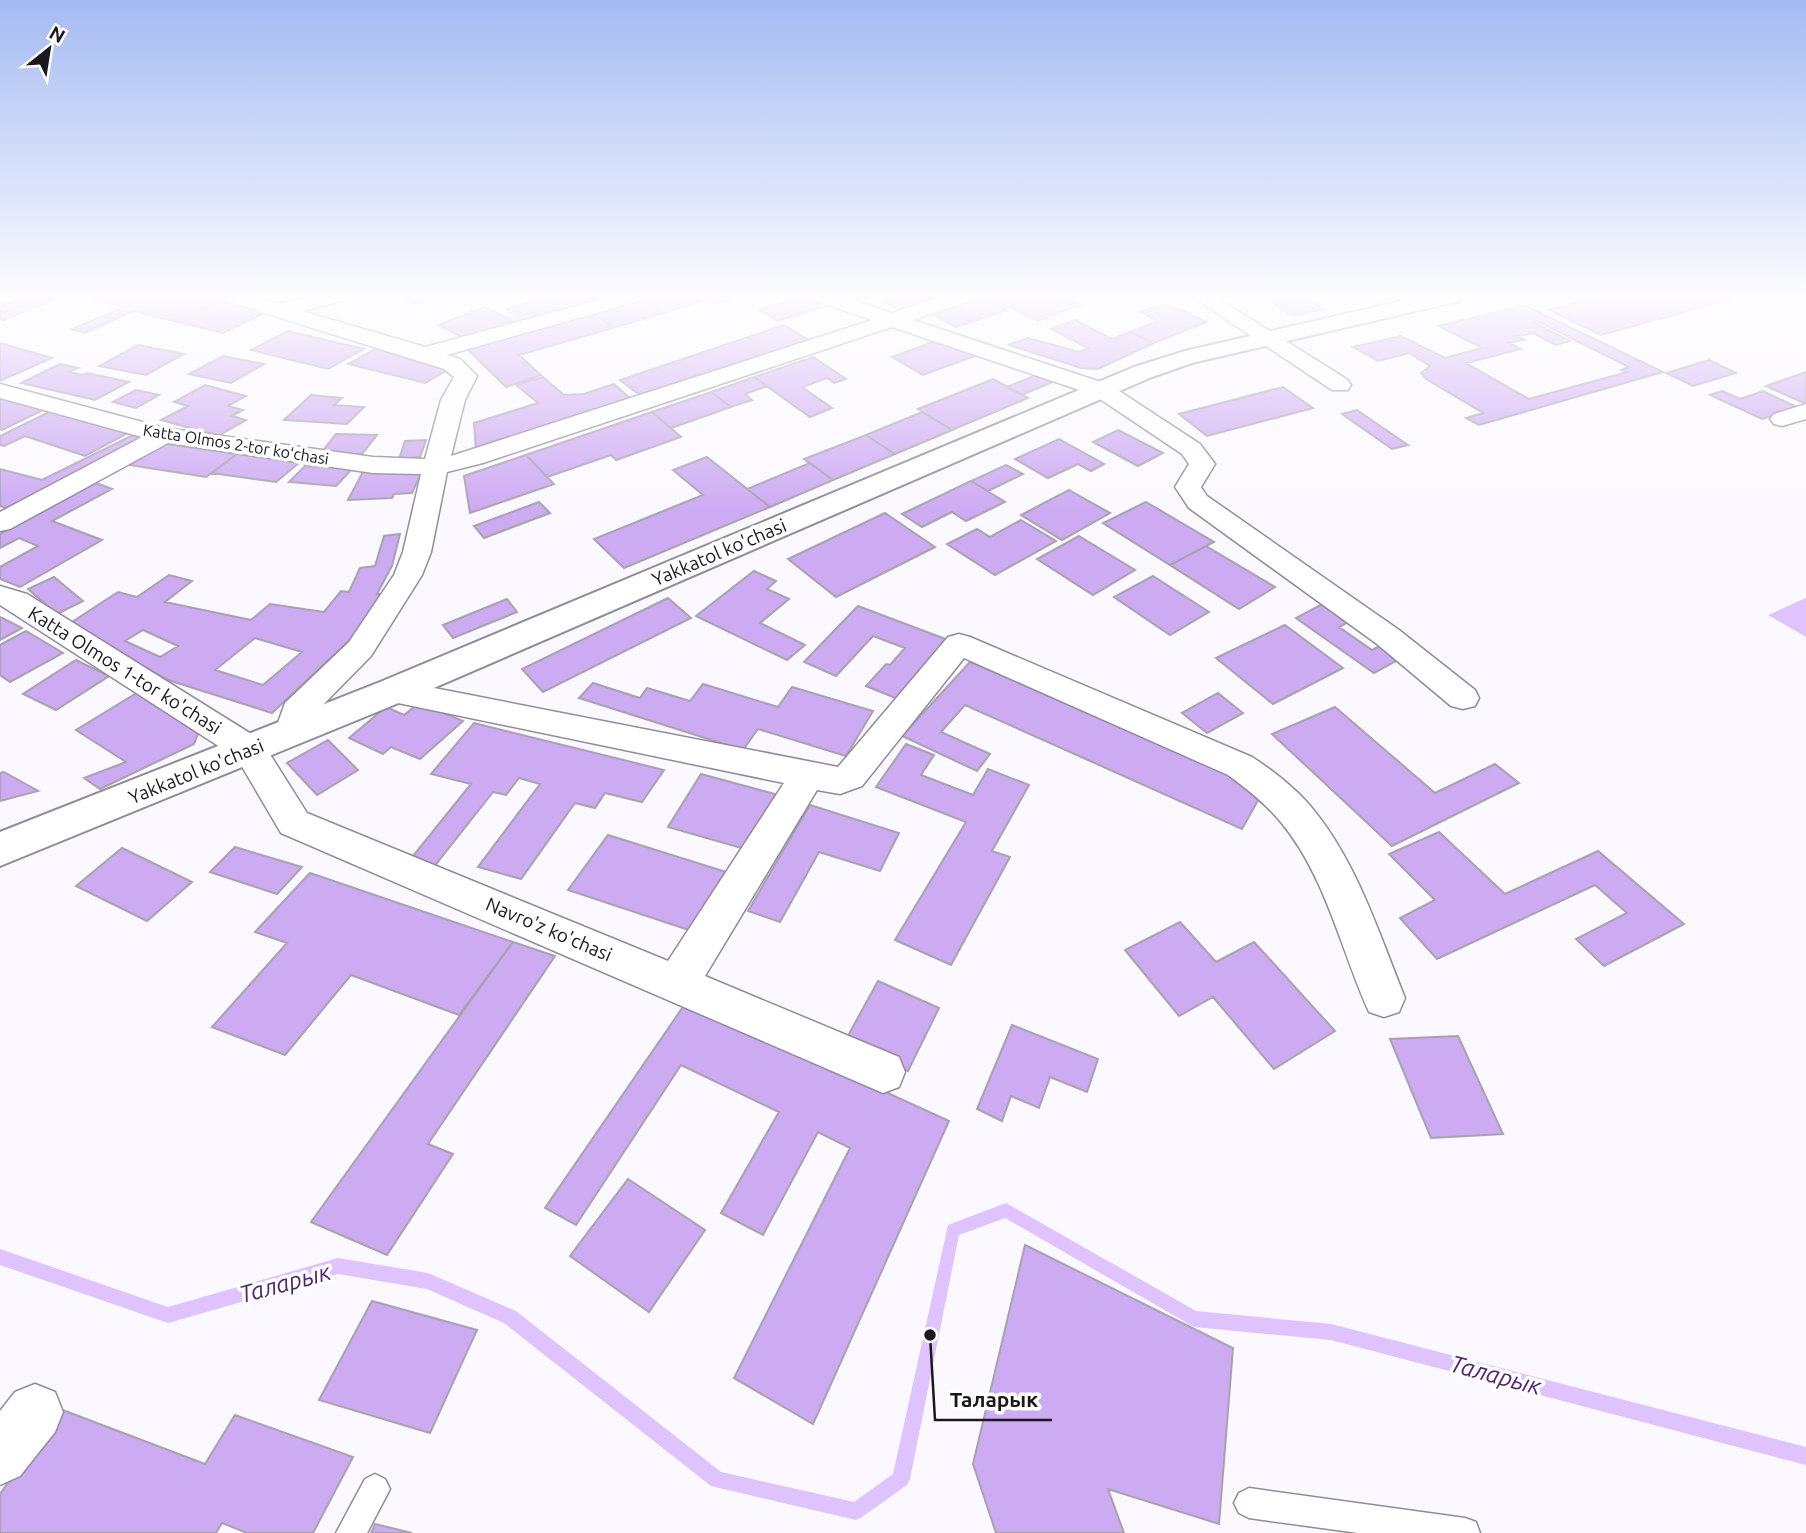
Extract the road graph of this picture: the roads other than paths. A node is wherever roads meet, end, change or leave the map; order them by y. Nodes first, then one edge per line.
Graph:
1 (456, 368) edge
2 (749, 368) edge
3 (1035, 368) edge
4 (1159, 368) edge
5 (1313, 368) edge
6 (1340, 385) dead end
7 (1102, 390) junction
8 (0, 391) edge
9 (1806, 411) edge
10 (1782, 419) dead end
11 (164, 435) junction
12 (435, 467) junction
13 (0, 523) edge
14 (0, 595) edge
15 (393, 691) junction
16 (1463, 698) dead end
17 (292, 731) junction
18 (249, 749) junction
19 (807, 776) junction
20 (0, 849) edge
21 (677, 984) junction
22 (1384, 998) dead end
23 (883, 1072) dead end
24 (35, 1412) dead end
25 (0, 1456) edge
26 (375, 1489) dead end
27 (1249, 1503) dead end
28 (351, 1533) edge
29 (1465, 1533) edge

1 - 12 street
2 - 12 street, Katta Olmos 2-tor koʻchasi
3 - 7 street
4 - 7 street, Yakkatol ko'chasi
5 - 6 street
7 - 15 street, Yakkatol ko'chasi
7 - 16 street
8 - 11 street, Katta Olmos 2-tor koʻchasi
9 - 10 street
11 - 12 street, Katta Olmos 2-tor koʻchasi
11 - 13 street
12 - 17 street
14 - 18 street, Katta Olmos 1-tor ko'chasi
15 - 17 street, Yakkatol ko'chasi
15 - 19 street
17 - 18 street, Yakkatol ko'chasi
18 - 20 street, Yakkatol ko'chasi
18 - 21 street, Navro'z ko'chasi
19 - 21 street
19 - 22 street
21 - 23 street, Navro'z ko'chasi
24 - 25 street
26 - 28 lane
27 - 29 lane

